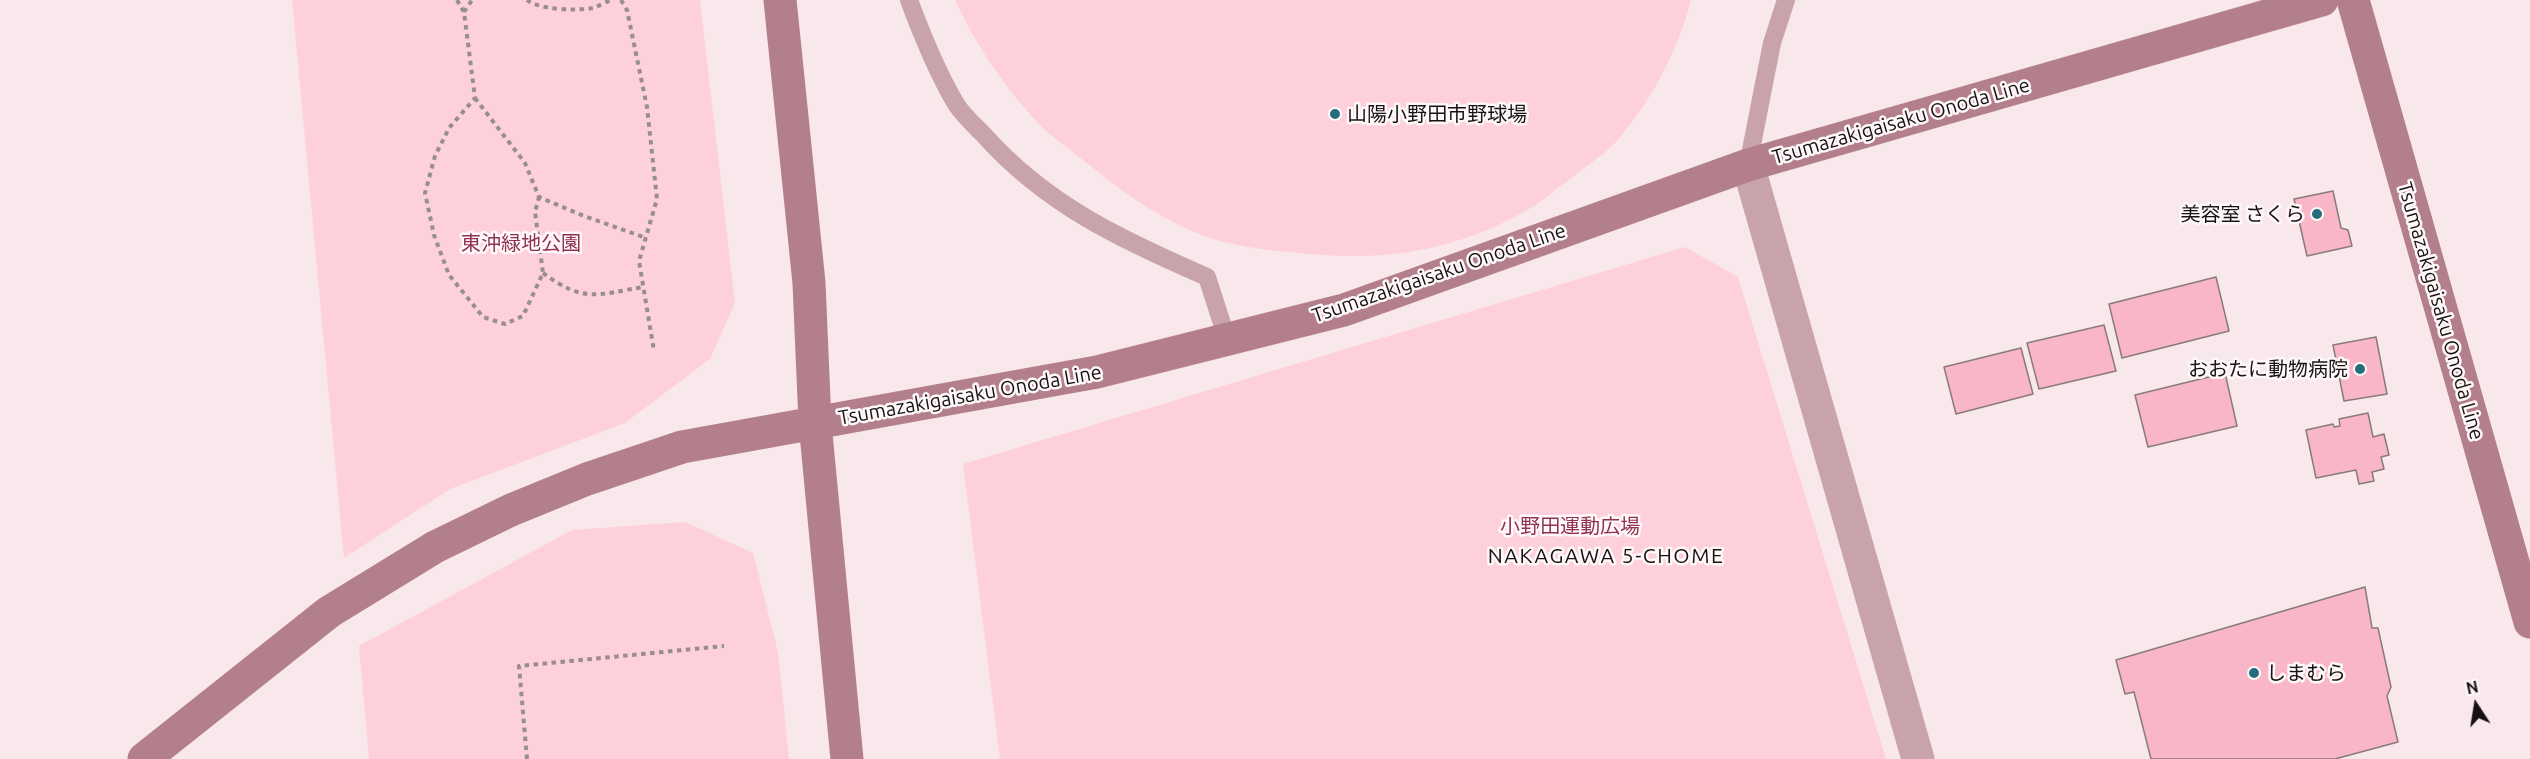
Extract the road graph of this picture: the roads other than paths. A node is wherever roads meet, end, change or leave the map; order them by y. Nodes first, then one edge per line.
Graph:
1 (780, 0) edge
2 (909, 0) edge
3 (1786, 0) edge
4 (2322, 0) edge
5 (2353, 0) edge
6 (1748, 165) junction
7 (1227, 339) junction
8 (815, 423) junction
9 (2530, 622) edge
10 (144, 759) edge
11 (847, 759) edge
12 (1918, 759) edge

1 - 8 main road, Tsumazakigaisaku Onoda Line
2 - 7 lane
3 - 6 lane
4 - 6 main road, Tsumazakigaisaku Onoda Line
5 - 9 main road, Tsumazakigaisaku Onoda Line
6 - 7 main road, Tsumazakigaisaku Onoda Line
6 - 12 street
7 - 8 main road, Tsumazakigaisaku Onoda Line
8 - 10 main road
8 - 11 main road

